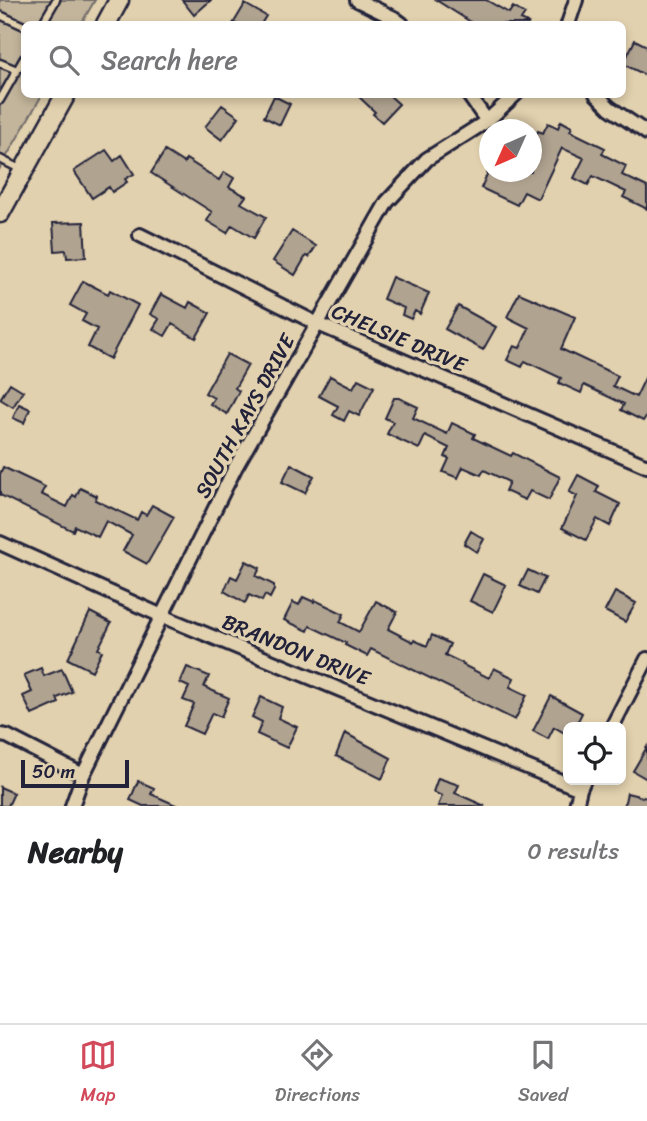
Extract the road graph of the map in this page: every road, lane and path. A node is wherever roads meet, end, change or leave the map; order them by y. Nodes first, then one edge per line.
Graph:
1 (56, 0) edge
2 (119, 0) edge
3 (357, 0) edge
4 (576, 0) edge
5 (0, 15) edge
6 (44, 21) edge
7 (108, 21) edge
8 (398, 21) edge
9 (569, 21) edge
10 (21, 25) edge
11 (0, 63) edge
12 (21, 63) edge
13 (17, 70) junction
14 (64, 98) edge
15 (471, 98) edge
16 (512, 98) edge
17 (600, 98) edge
18 (0, 100) edge
19 (486, 119) edge
20 (489, 119) edge
21 (479, 126) edge
22 (647, 133) edge
23 (0, 159) edge
24 (24, 170) junction
25 (0, 213) edge
26 (140, 235) dead end
27 (318, 324) junction
28 (647, 466) edge
29 (0, 543) edge
30 (162, 616) junction
31 (647, 659) edge
32 (615, 722) edge
33 (0, 734) edge
34 (83, 775) junction
35 (563, 776) edge
36 (582, 785) edge
37 (72, 806) edge
38 (576, 806) edge

1 - 6 lane
2 - 7 street
3 - 8 street
4 - 9 street
5 - 10 lane
11 - 13 lane
12 - 13 lane
13 - 18 lane
14 - 24 street
15 - 19 street
16 - 20 street, SOUTH KAYS DRIVE
17 - 22 street
21 - 27 street, SOUTH KAYS DRIVE
23 - 24 lane
24 - 25 street
26 - 27 street, CHELSIE DRIVE
27 - 28 street, CHELSIE DRIVE
27 - 30 street, SOUTH KAYS DRIVE
29 - 30 street, BRANDON DRIVE
30 - 34 street, SOUTH KAYS DRIVE
30 - 35 street, BRANDON DRIVE
31 - 32 street
33 - 34 street
34 - 37 street, SOUTH KAYS DRIVE
36 - 38 street

